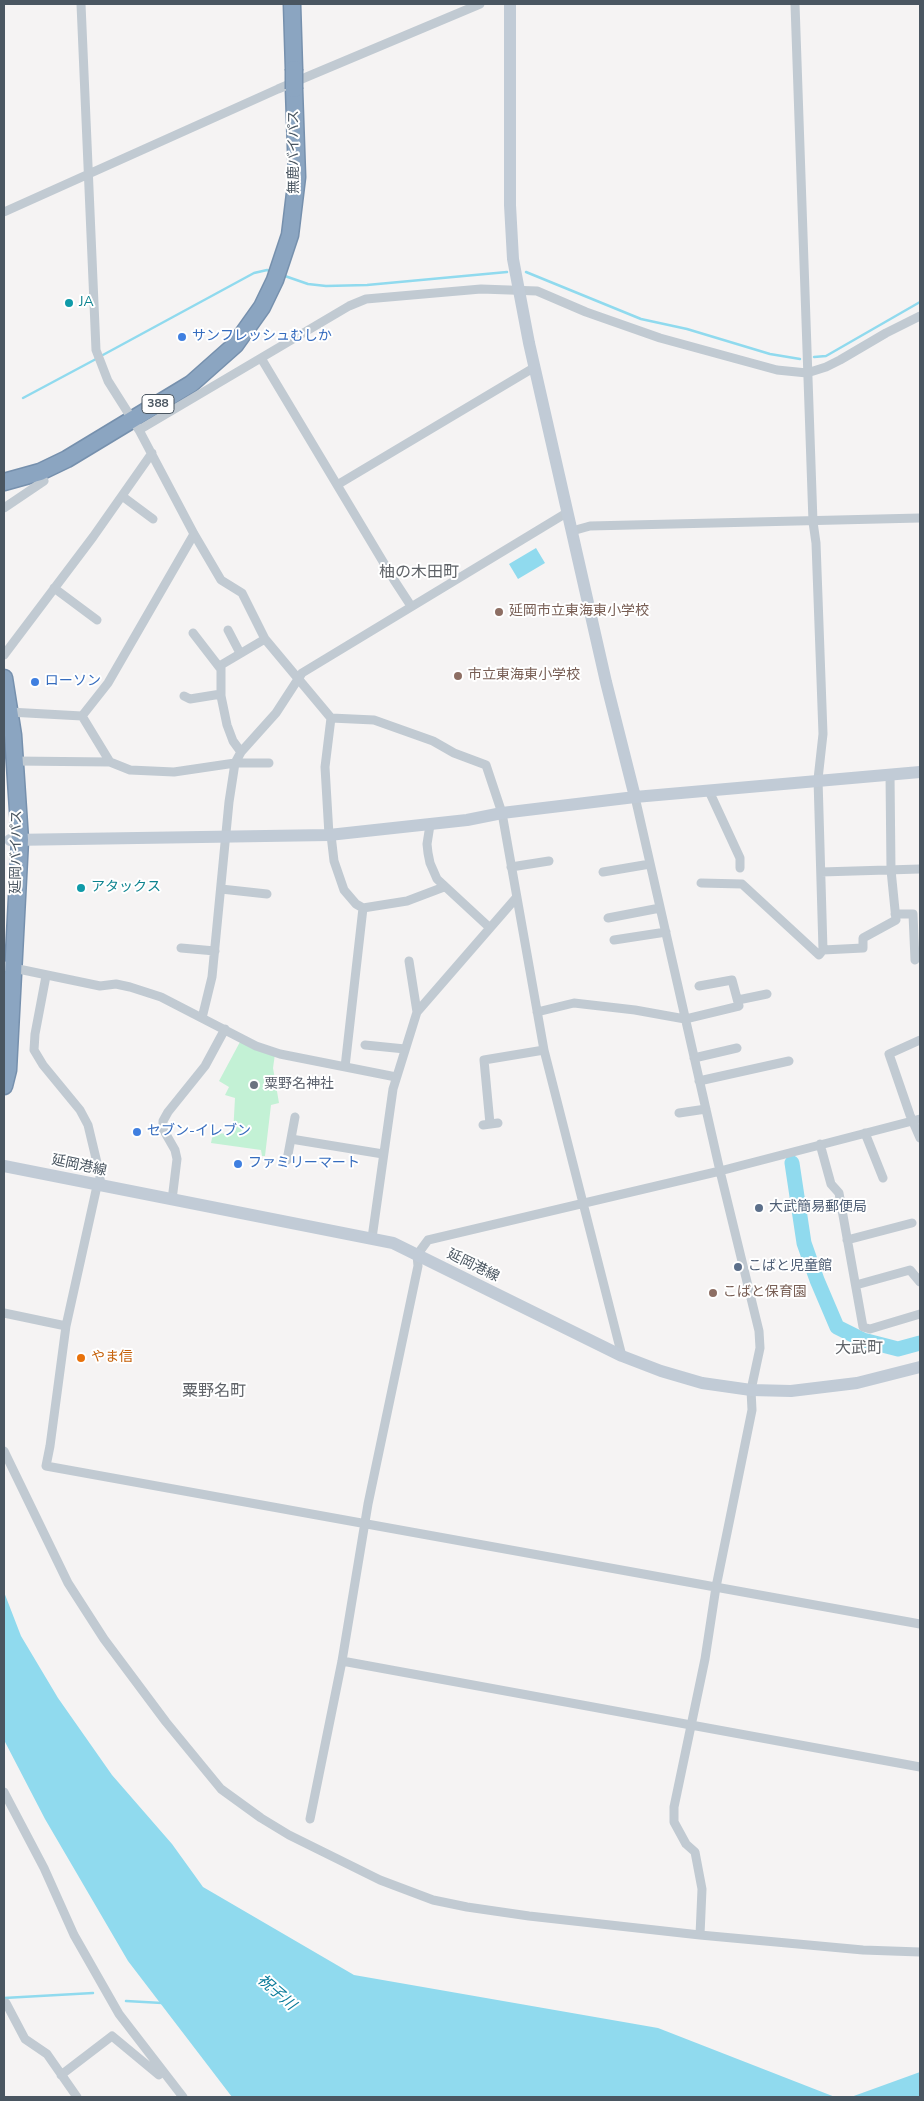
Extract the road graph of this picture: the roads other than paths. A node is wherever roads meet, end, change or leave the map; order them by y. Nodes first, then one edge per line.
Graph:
1 (81, 4) edge
2 (292, 4) edge
3 (480, 4) edge
4 (510, 4) edge
5 (795, 4) edge
6 (88, 175) junction
7 (4, 212) edge
8 (518, 291) junction
9 (920, 316) edge
10 (261, 358) junction
11 (535, 367) junction
12 (808, 373) junction
13 (136, 424) junction
14 (152, 453) junction
15 (40, 472) junction
16 (4, 482) edge
17 (338, 485) junction
18 (122, 496) junction
19 (4, 508) edge
20 (568, 512) junction
21 (920, 518) edge
22 (153, 520) dead end
23 (813, 522) junction
24 (572, 531) junction
25 (194, 534) junction
26 (54, 588) junction
27 (412, 606) junction
28 (97, 620) dead end
29 (228, 630) dead end
30 (193, 633) dead end
31 (265, 639) junction
32 (240, 653) junction
33 (4, 655) edge
34 (220, 668) junction
35 (299, 677) junction
36 (4, 678) edge
37 (221, 694) junction
38 (184, 696) dead end
39 (10, 712) junction
40 (82, 716) junction
41 (331, 718) junction
42 (241, 752) junction
43 (10, 758) edge
44 (110, 762) junction
45 (235, 763) junction
46 (269, 763) dead end
47 (920, 772) edge
48 (890, 774) junction
49 (818, 779) junction
50 (709, 791) junction
51 (635, 796) junction
52 (502, 813) junction
53 (430, 825) junction
54 (330, 835) junction
55 (227, 836) junction
56 (11, 841) edge
57 (549, 861) dead end
58 (650, 864) junction
59 (511, 867) junction
60 (740, 868) dead end
61 (920, 869) edge
62 (891, 870) junction
63 (604, 872) dead end
64 (821, 872) junction
65 (701, 883) dead end
66 (444, 887) junction
67 (222, 889) junction
68 (267, 894) dead end
69 (516, 898) junction
70 (363, 908) junction
71 (660, 908) junction
72 (895, 914) junction
73 (608, 918) dead end
74 (490, 928) junction
75 (666, 932) junction
76 (614, 940) dead end
77 (4, 943) edge
78 (181, 948) dead end
79 (823, 950) junction
80 (215, 951) junction
81 (915, 960) dead end
82 (409, 961) dead end
83 (8, 967) edge
84 (46, 976) junction
85 (699, 986) dead end
86 (767, 994) dead end
87 (738, 1000) junction
88 (417, 1012) junction
89 (537, 1012) junction
90 (202, 1018) junction
91 (685, 1019) junction
92 (224, 1029) junction
93 (920, 1040) edge
94 (366, 1045) dead end
95 (737, 1048) dead end
96 (404, 1049) junction
97 (544, 1050) junction
98 (694, 1058) junction
99 (789, 1061) dead end
100 (345, 1067) junction
101 (396, 1077) junction
102 (699, 1081) junction
103 (4, 1086) edge
104 (706, 1109) junction
105 (679, 1113) dead end
106 (294, 1117) dead end
107 (917, 1120) edge
108 (490, 1124) dead end
109 (866, 1133) junction
110 (290, 1138) junction
111 (920, 1138) edge
112 (820, 1144) junction
113 (383, 1154) junction
114 (287, 1160) dead end
115 (4, 1166) edge
116 (720, 1171) junction
117 (883, 1178) dead end
118 (99, 1186) junction
119 (172, 1200) junction
120 (584, 1204) junction
121 (912, 1223) dead end
122 (372, 1238) junction
123 (847, 1240) junction
124 (417, 1255) junction
125 (920, 1282) edge
126 (856, 1285) junction
127 (4, 1313) edge
128 (920, 1314) edge
129 (66, 1326) junction
130 (622, 1356) junction
131 (919, 1370) edge
132 (751, 1390) junction
133 (4, 1451) edge
134 (365, 1524) junction
135 (716, 1587) junction
136 (920, 1624) edge
137 (342, 1661) junction
138 (690, 1724) junction
139 (920, 1767) edge
140 (4, 1792) edge
141 (310, 1819) dead end
142 (700, 1936) junction
143 (920, 1952) edge
144 (4, 2004) edge
145 (61, 2075) junction
146 (77, 2097) edge
147 (183, 2097) edge

1 - 6 street
2 - 13 highway, 無鹿バイパス / 388, bridge
3 - 6 street
4 - 8 street
5 - 12 street
6 - 7 street
6 - 13 street
8 - 10 street
8 - 11 street
8 - 12 street
9 - 12 street
10 - 13 street
10 - 17 street
11 - 17 street
11 - 20 street
12 - 23 street
13 - 14 street
13 - 15 highway, 無鹿バイパス / 388
14 - 18 street
14 - 25 street
15 - 16 highway, 無鹿バイパス / 388
15 - 19 street
17 - 27 street
18 - 22 street
18 - 26 street
20 - 24 street
20 - 27 street
21 - 23 street
23 - 24 street
23 - 49 street
24 - 51 street
25 - 31 street
25 - 40 street
26 - 28 street
26 - 33 street
27 - 35 street
29 - 32 street
30 - 34 street
31 - 32 street
31 - 35 street
32 - 34 street
34 - 37 street
35 - 41 street
35 - 42 street
36 - 39 highway, 延岡バイパス
37 - 38 street
37 - 42 street
39 - 40 street
39 - 43 highway, 延岡バイパス
40 - 44 street
41 - 52 street
41 - 54 street
42 - 45 street
43 - 44 street
43 - 56 highway, 延岡バイパス
44 - 45 street
45 - 46 street
45 - 55 street
47 - 48 street
48 - 49 street
48 - 62 street
49 - 50 street
49 - 64 street
50 - 51 street
50 - 60 street
51 - 52 street
51 - 58 street
52 - 53 street
52 - 59 street
53 - 54 street
53 - 66 street
54 - 55 street
54 - 70 street
55 - 56 street
55 - 67 street
56 - 77 highway, 延岡バイパス
56 - 83 highway, 延岡バイパス
57 - 59 street
58 - 63 street
58 - 71 street
59 - 69 street
61 - 62 street
62 - 64 street
62 - 72 street
64 - 79 street
65 - 79 street
66 - 70 street
66 - 74 street
67 - 68 street
67 - 80 street
69 - 74 street
69 - 89 street
70 - 100 street
71 - 73 street
71 - 75 street
72 - 79 street
72 - 81 street
74 - 88 street
75 - 76 street
75 - 91 street
78 - 80 street
80 - 90 street
82 - 88 street
83 - 84 street
83 - 103 highway, 延岡バイパス
84 - 90 street
84 - 118 street
85 - 87 street
86 - 87 street
87 - 91 street
88 - 96 street
89 - 91 street
89 - 97 street
90 - 92 street
91 - 98 street
92 - 100 street
92 - 119 street
93 - 107 street
94 - 96 street
95 - 98 street
96 - 101 street
97 - 108 street
97 - 120 street
98 - 102 street
99 - 102 street
100 - 101 street
101 - 113 street
102 - 104 street
104 - 105 street
104 - 116 street
106 - 110 street
107 - 109 street
107 - 111 street
109 - 112 street
109 - 117 street
110 - 113 street
110 - 114 street
112 - 116 street
112 - 123 street
113 - 122 street
115 - 118 street, 延岡港線
116 - 120 street
116 - 132 street
118 - 119 street, 延岡港線
118 - 129 street
119 - 122 street, 延岡港線
120 - 124 street
120 - 130 street
121 - 123 street
122 - 124 street, 延岡港線
123 - 126 street
124 - 130 street, 延岡港線
124 - 134 street
125 - 126 street
126 - 128 street
127 - 129 street
129 - 134 street
130 - 132 street, 延岡港線
131 - 132 street, 延岡港線
132 - 135 street
133 - 142 street
134 - 135 street
134 - 137 street
135 - 136 street
135 - 138 street
137 - 138 street
137 - 141 street
138 - 139 street
138 - 142 street
140 - 147 street
142 - 143 street
144 - 145 street
145 - 146 street
145 - 147 street

